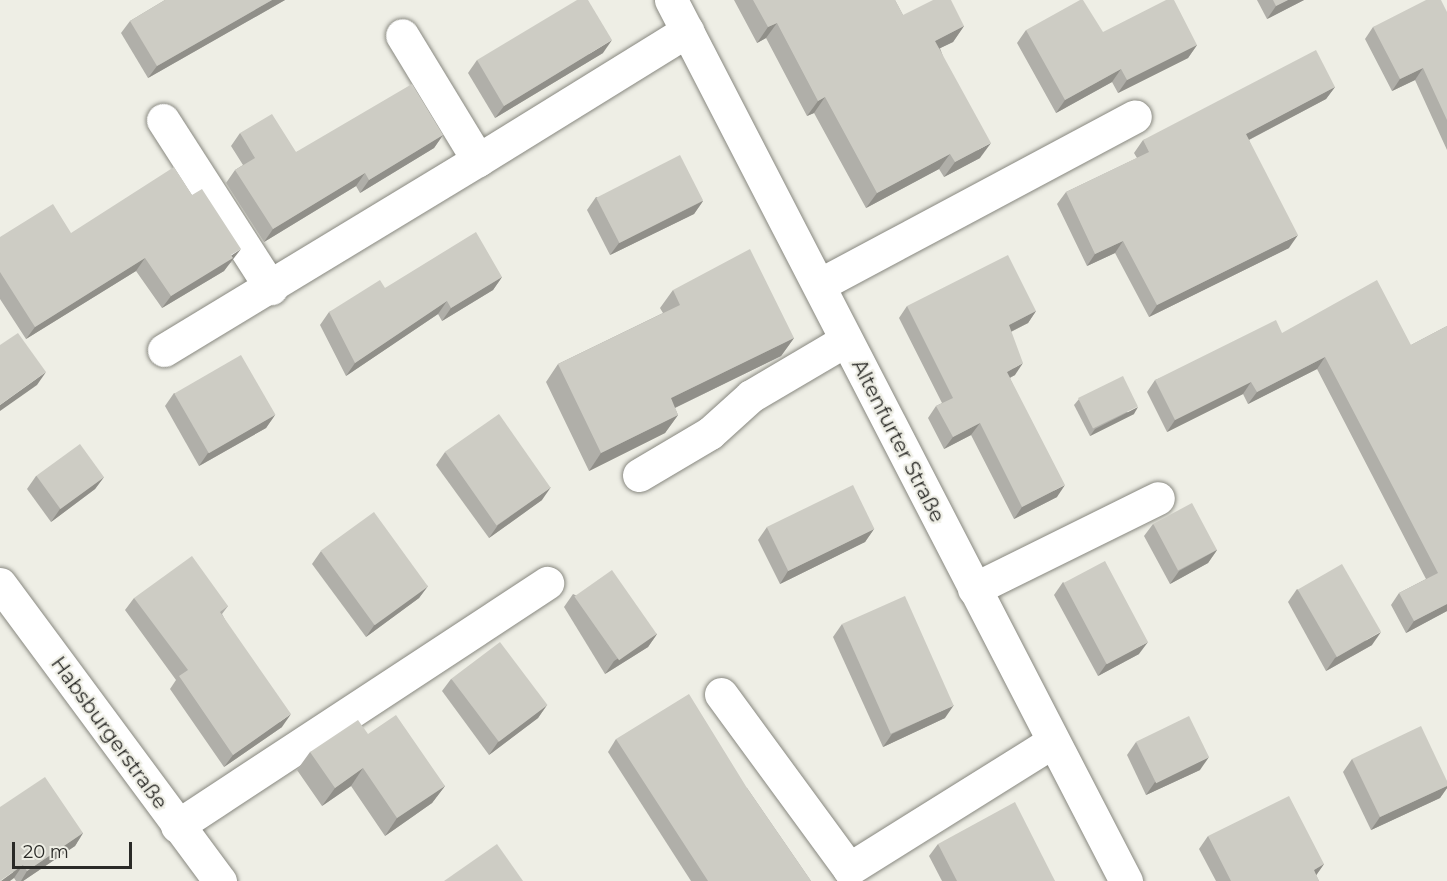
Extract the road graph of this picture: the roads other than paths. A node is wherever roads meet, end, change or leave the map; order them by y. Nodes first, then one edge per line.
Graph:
1 (671, 0) edge
2 (687, 31) junction
3 (402, 35) dead end
4 (1135, 116) dead end
5 (163, 120) dead end
6 (478, 160) junction
7 (819, 285) junction
8 (271, 288) junction
9 (846, 340) junction
10 (164, 350) dead end
11 (639, 475) dead end
12 (1158, 498) dead end
13 (547, 583) dead end
14 (0, 584) edge
15 (974, 589) junction
16 (721, 694) dead end
17 (1052, 742) junction
18 (177, 826) junction
19 (220, 881) edge
20 (1126, 881) edge

1 - 2 street, Altenfurter Straße
2 - 6 street
2 - 7 street, Altenfurter Straße
3 - 6 street
4 - 7 street
5 - 8 street
6 - 8 street
7 - 9 street, Altenfurter Straße
8 - 10 street
9 - 11 street
9 - 15 street, Altenfurter Straße
12 - 15 street
13 - 18 street
14 - 18 street, Habsburgerstraße
15 - 17 street, Altenfurter Straße
16 - 17 street
17 - 20 street, Altenfurter Straße
18 - 19 street, Habsburgerstraße

